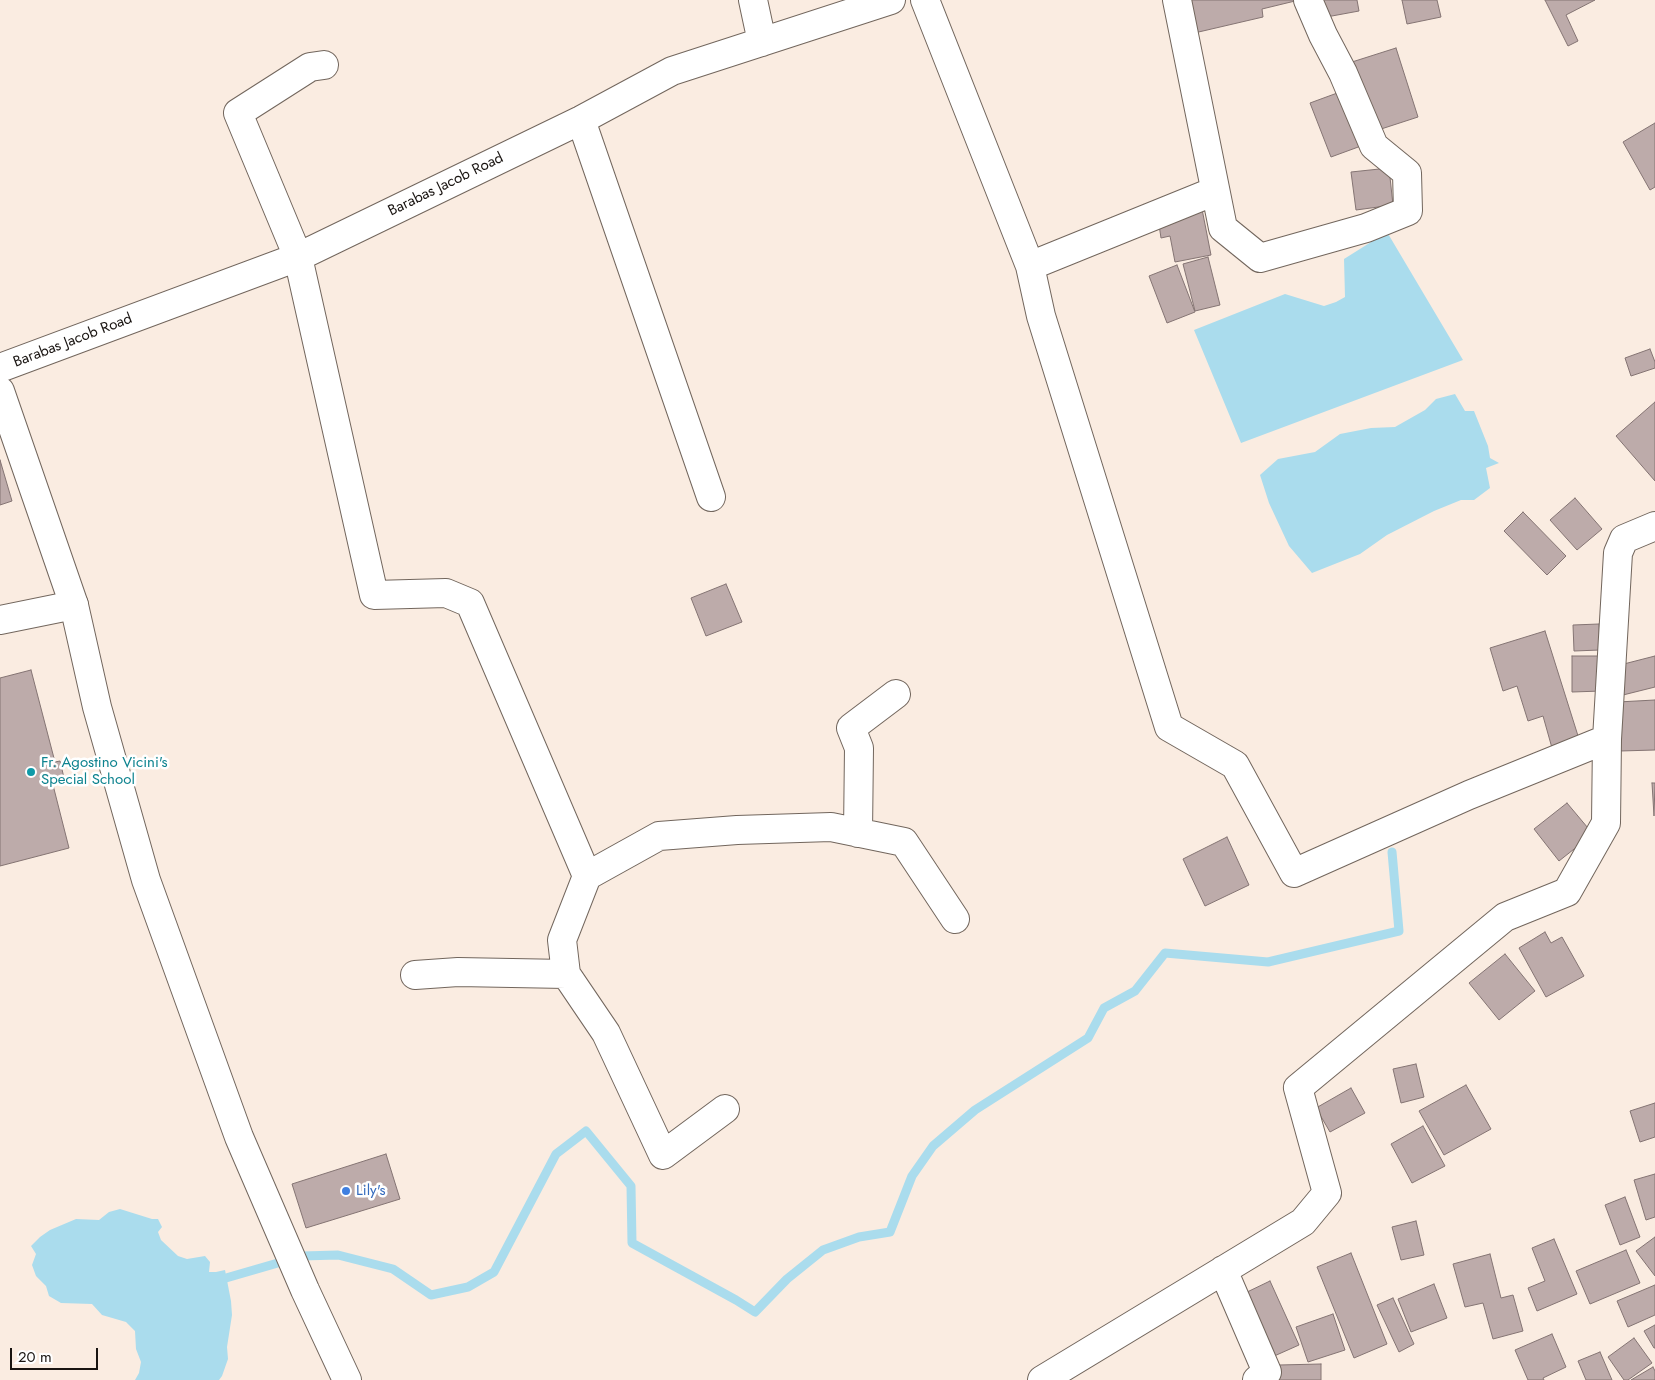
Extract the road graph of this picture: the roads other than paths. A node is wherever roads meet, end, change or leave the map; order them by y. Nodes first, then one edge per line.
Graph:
1 (753, 0) edge
2 (891, 0) edge
3 (925, 0) edge
4 (1177, 0) edge
5 (1308, 0) edge
6 (762, 42) junction
7 (324, 65) dead end
8 (581, 120) junction
9 (1215, 190) junction
10 (298, 257) junction
11 (1030, 266) junction
12 (0, 368) edge
13 (0, 391) edge
14 (711, 497) dead end
15 (1655, 526) edge
16 (74, 605) junction
17 (0, 620) edge
18 (896, 694) dead end
19 (1607, 739) junction
20 (858, 833) junction
21 (587, 876) junction
22 (955, 919) dead end
23 (566, 974) junction
24 (415, 975) dead end
25 (725, 1109) dead end
26 (1223, 1270) junction
27 (347, 1380) edge
28 (1042, 1380) edge
29 (1257, 1380) edge

1 - 6 street
2 - 6 street, Barabas Jacob Road
3 - 11 street
4 - 9 street
5 - 9 street
6 - 8 street, Barabas Jacob Road
7 - 10 street
8 - 10 street, Barabas Jacob Road
8 - 14 street
9 - 11 street
10 - 12 street, Barabas Jacob Road
10 - 21 street
11 - 19 street
13 - 16 street
15 - 19 street
16 - 17 street
16 - 27 street
18 - 20 street
19 - 26 street
20 - 21 street
20 - 22 street
21 - 23 street
23 - 24 street
23 - 25 street
26 - 28 street
26 - 29 street

